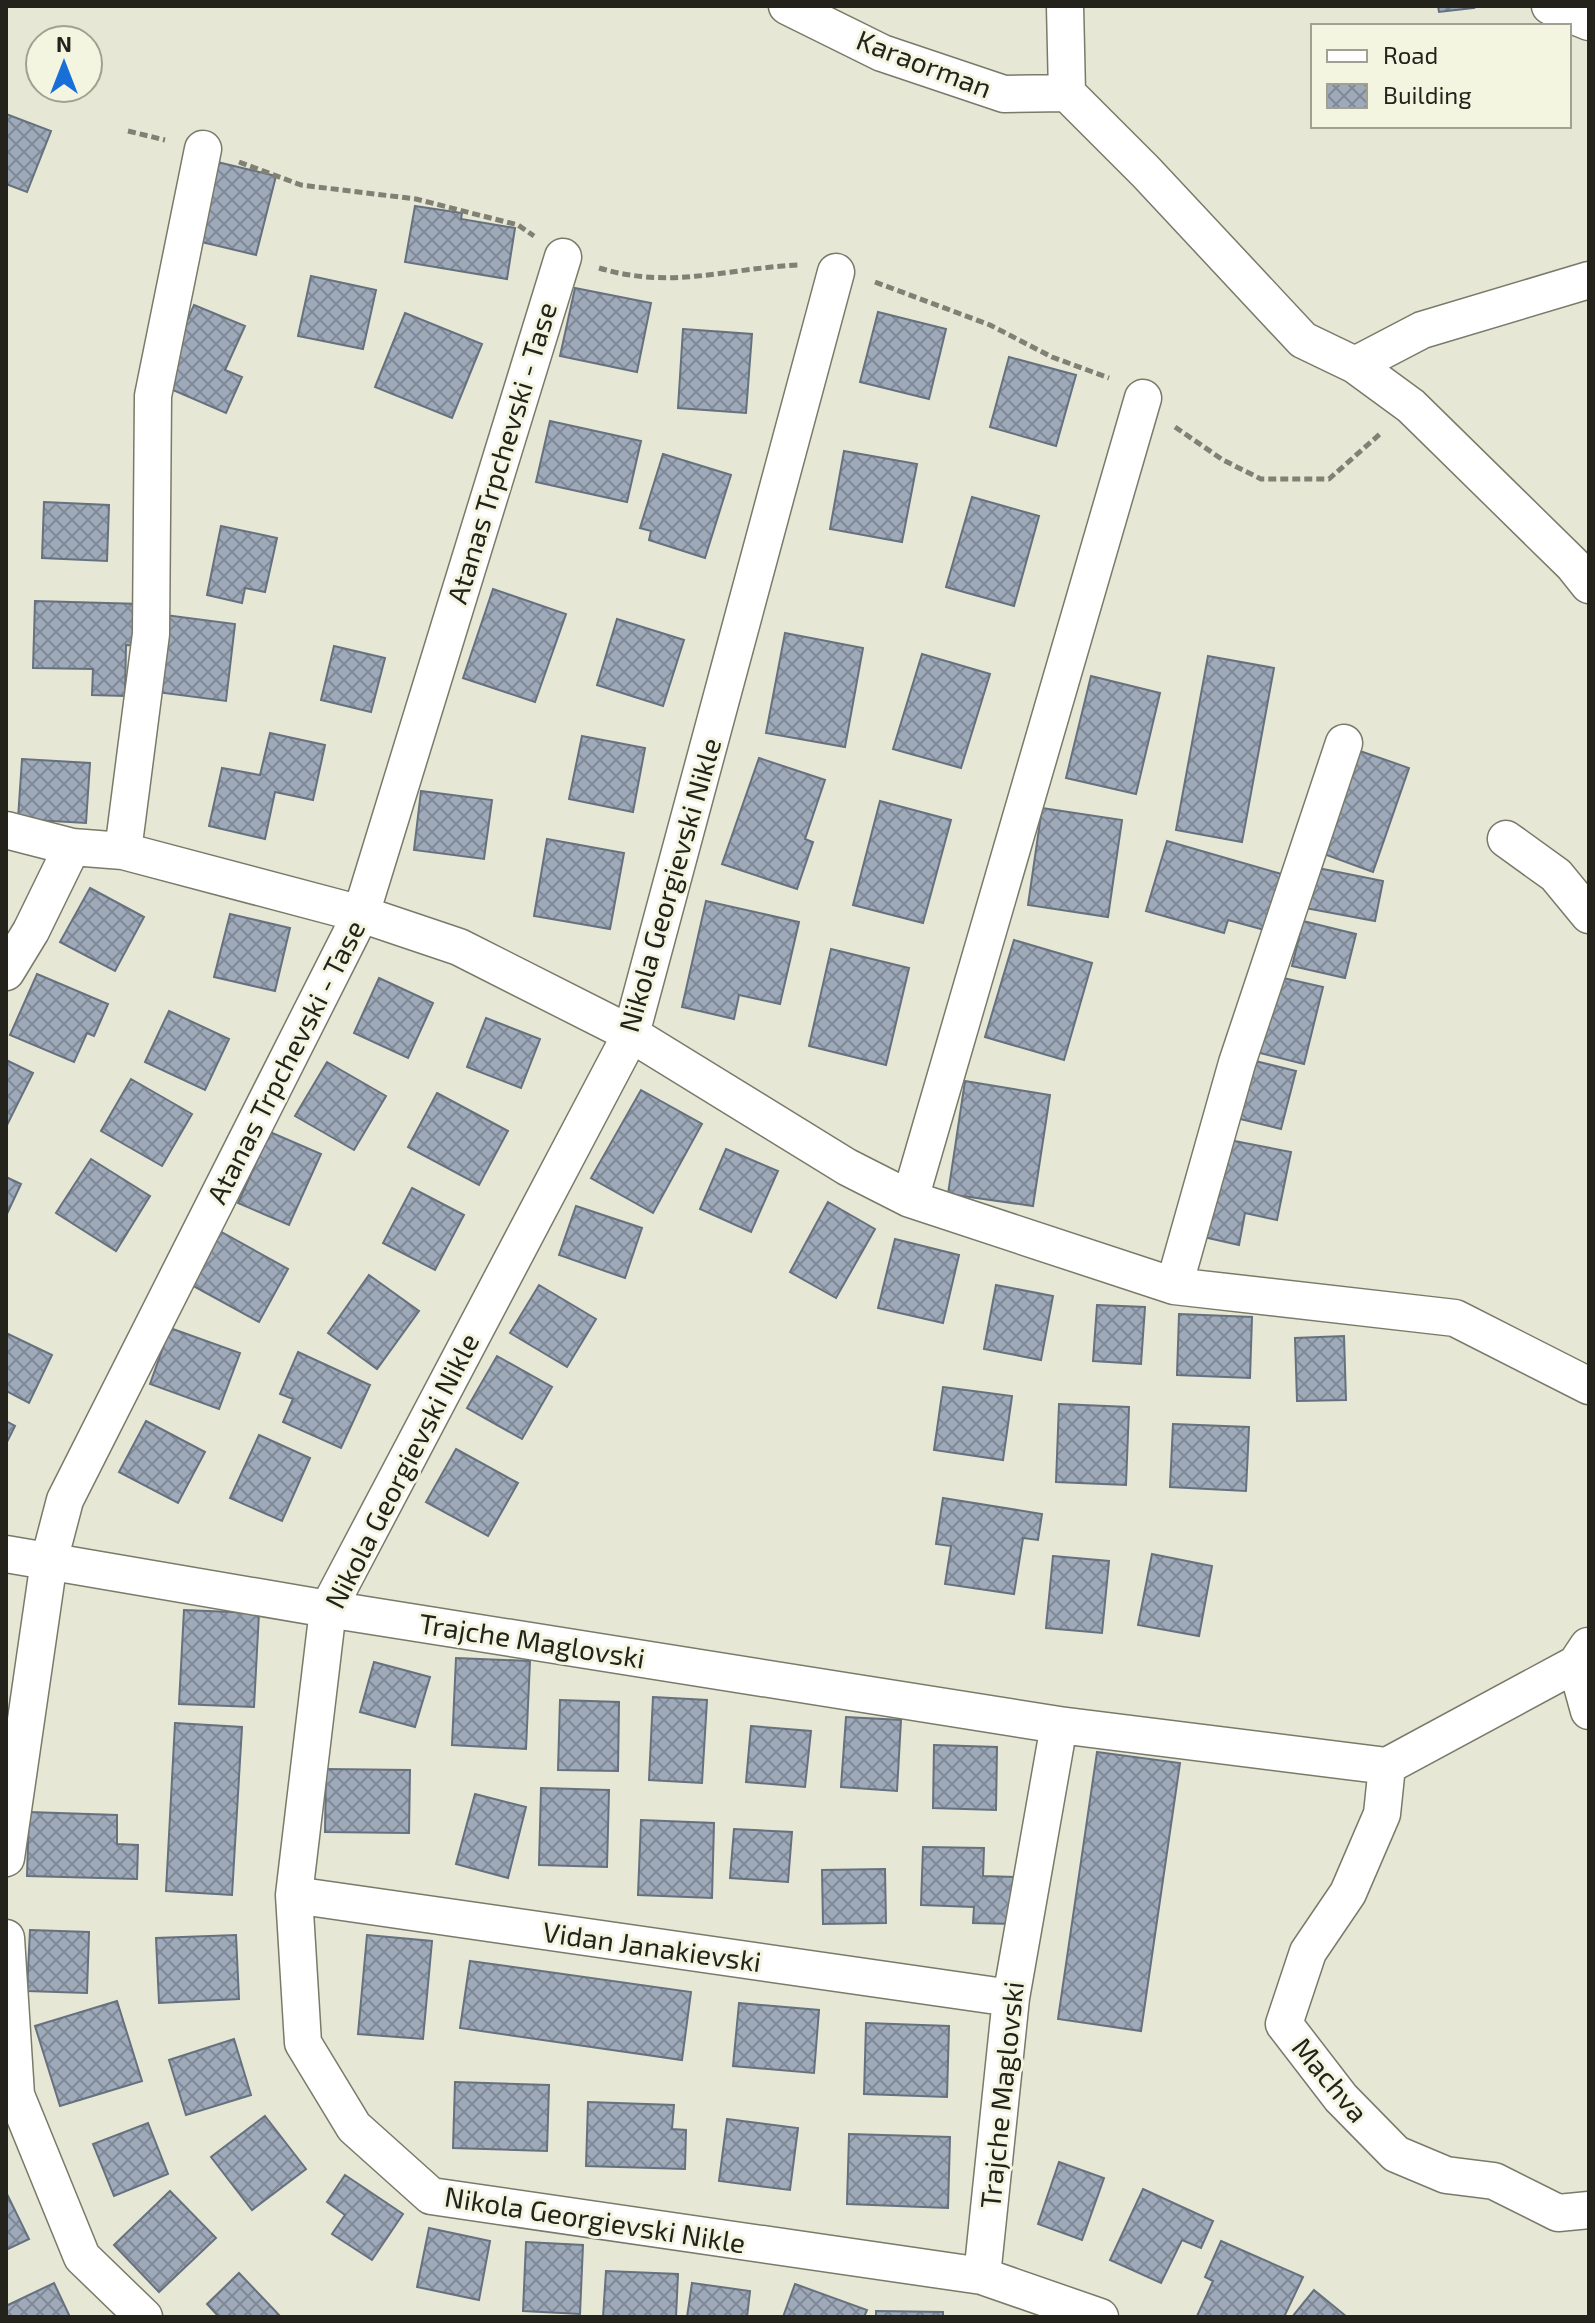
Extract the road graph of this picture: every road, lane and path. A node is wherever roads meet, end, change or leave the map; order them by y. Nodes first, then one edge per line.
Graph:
1 (787, 6) edge
2 (1065, 6) edge
3 (1550, 6) edge
4 (1589, 22) edge
5 (1067, 93) junction
6 (203, 149) dead end
7 (563, 257) dead end
8 (836, 272) dead end
9 (1589, 280) edge
10 (1355, 365) junction
11 (1143, 398) dead end
12 (1589, 585) edge
13 (1344, 743) dead end
14 (6, 830) edge
15 (1506, 839) dead end
16 (72, 847) junction
17 (123, 851) junction
18 (361, 914) junction
19 (1589, 915) edge
20 (6, 972) edge
21 (631, 1034) junction
22 (910, 1199) junction
23 (1174, 1286) junction
24 (1589, 1386) edge
25 (6, 1554) edge
26 (49, 1561) junction
27 (328, 1609) junction
28 (1583, 1654) edge
29 (1589, 1711) edge
30 (1059, 1725) junction
31 (1387, 1766) junction
32 (6, 1858) edge
33 (294, 1895) junction
34 (6, 1938) edge
35 (1011, 1998) junction
36 (1589, 2210) edge
37 (982, 2276) junction
38 (144, 2317) edge
39 (1100, 2317) edge

1 - 5 street, Karaorman
2 - 5 street
3 - 4 street
5 - 10 street
6 - 17 street
7 - 18 street, Atanas Trpchevski - Tase
8 - 21 street, Nikola Georgievski Nikle
9 - 10 street
10 - 12 street
11 - 22 street
13 - 23 street
14 - 16 street
15 - 19 street
16 - 17 street
16 - 20 street
17 - 18 street
18 - 21 street
18 - 26 street, Atanas Trpchevski - Tase
21 - 22 street
21 - 27 street, Nikola Georgievski Nikle
22 - 23 street
23 - 24 street
25 - 26 street, Trajche Maglovski
26 - 27 street, Trajche Maglovski
26 - 32 street, Atanas Trpchevski - Tase
27 - 30 street, Trajche Maglovski
27 - 33 street, Nikola Georgievski Nikle
28 - 29 street
28 - 31 street
30 - 31 street, Trajche Maglovski
30 - 35 street, Trajche Maglovski
31 - 36 street, Machva
33 - 35 street, Vidan Janakievski
33 - 37 street, Nikola Georgievski Nikle
34 - 38 street
35 - 37 street, Trajche Maglovski
37 - 39 street, Nikola Georgievski Nikle

